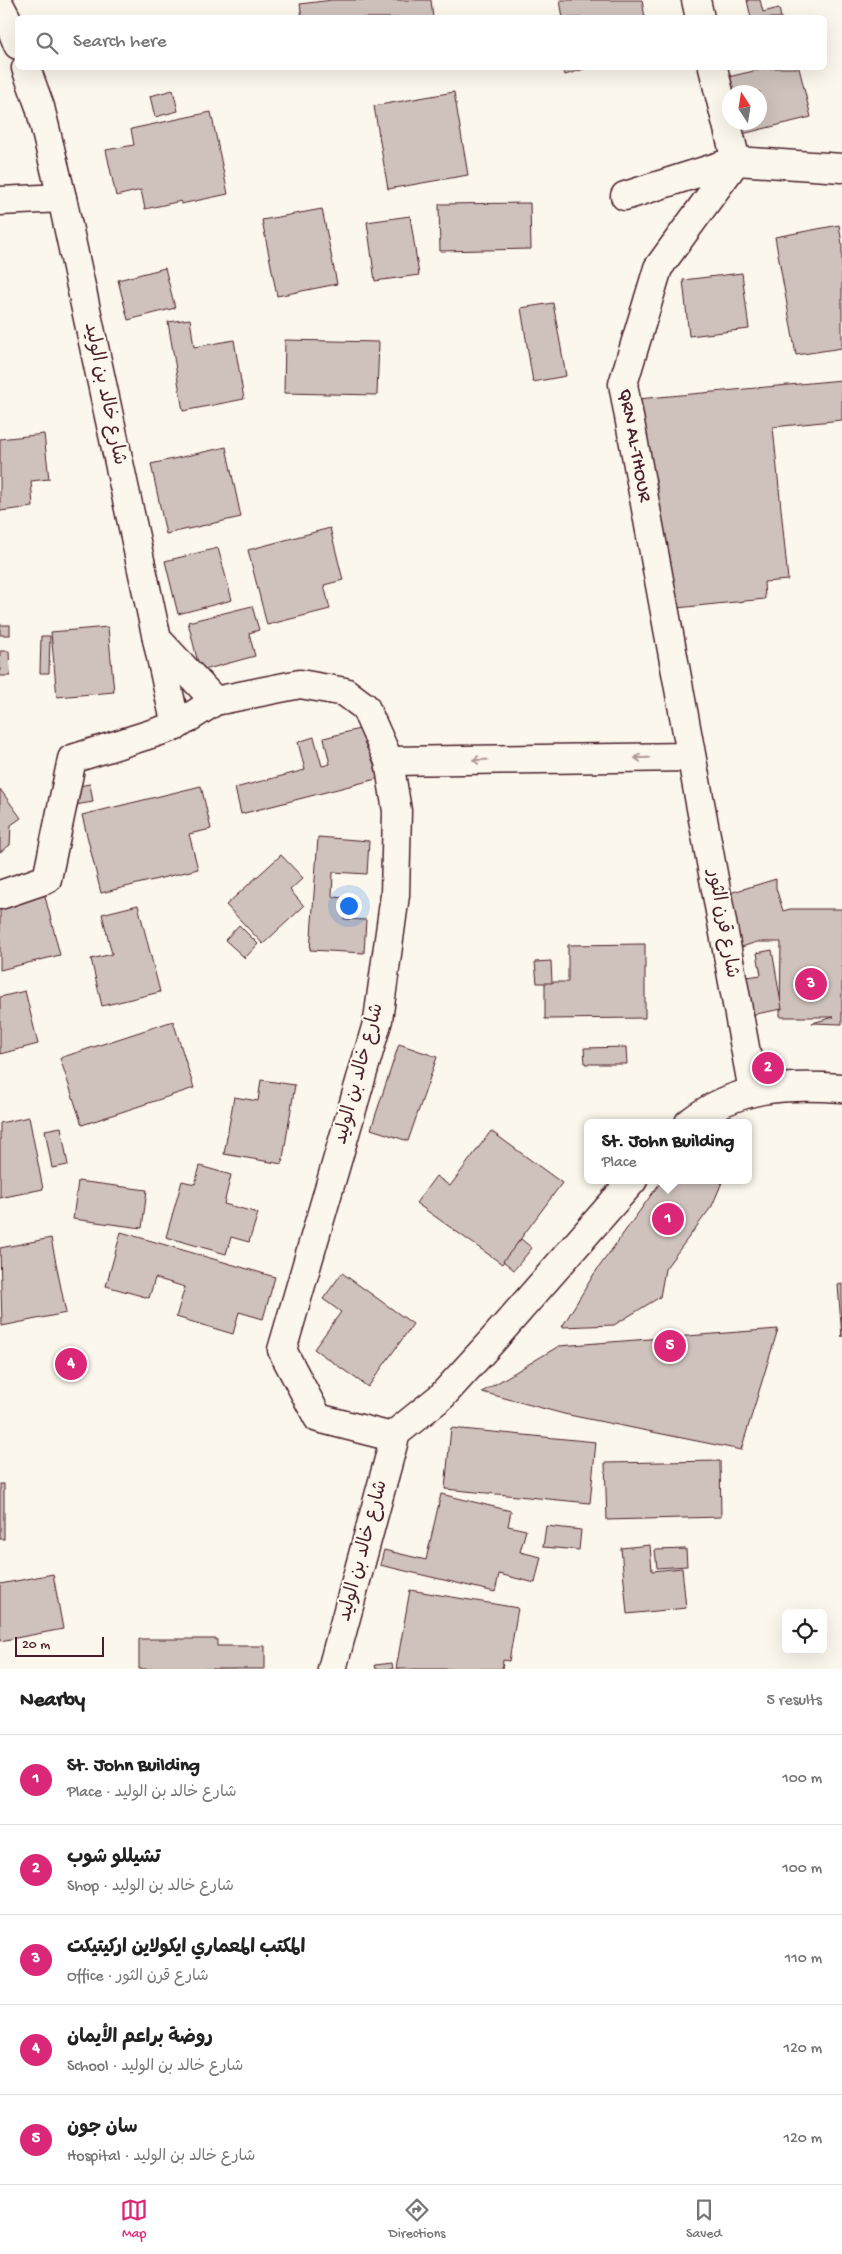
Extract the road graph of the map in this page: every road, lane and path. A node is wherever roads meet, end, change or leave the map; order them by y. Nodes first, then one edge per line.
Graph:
1 (696, 0) edge
2 (0, 6) edge
3 (699, 15) edge
4 (15, 38) edge
5 (27, 70) edge
6 (713, 70) edge
7 (736, 161) junction
8 (842, 168) edge
9 (625, 196) dead end
10 (62, 198) junction
11 (0, 202) edge
12 (157, 639) junction
13 (215, 702) junction
14 (176, 726) junction
15 (691, 758) junction
16 (389, 761) junction
17 (0, 895) edge
18 (842, 1088) edge
19 (753, 1091) junction
20 (696, 1119) edge
21 (630, 1184) edge
22 (396, 1433) junction
23 (332, 1669) edge

1 - 3 street
2 - 4 street
5 - 10 street, شارع خالد بن الوليد
6 - 7 street
7 - 8 street
7 - 9 street
7 - 15 street, QRN AL-THOUR
10 - 11 street
10 - 12 street, شارع خالد بن الوليد
12 - 13 street
12 - 14 street, شارع خالد بن الوليد
13 - 14 street, شارع خالد بن الوليد
13 - 16 street, شارع خالد بن الوليد
14 - 17 street, شارع خالد بن الوليد
15 -> 16 street
15 - 19 street, شارع قرن الثور
16 - 22 street, شارع خالد بن الوليد
18 - 19 street
19 - 20 street
21 - 22 street
22 - 23 street, شارع خالد بن الوليد

